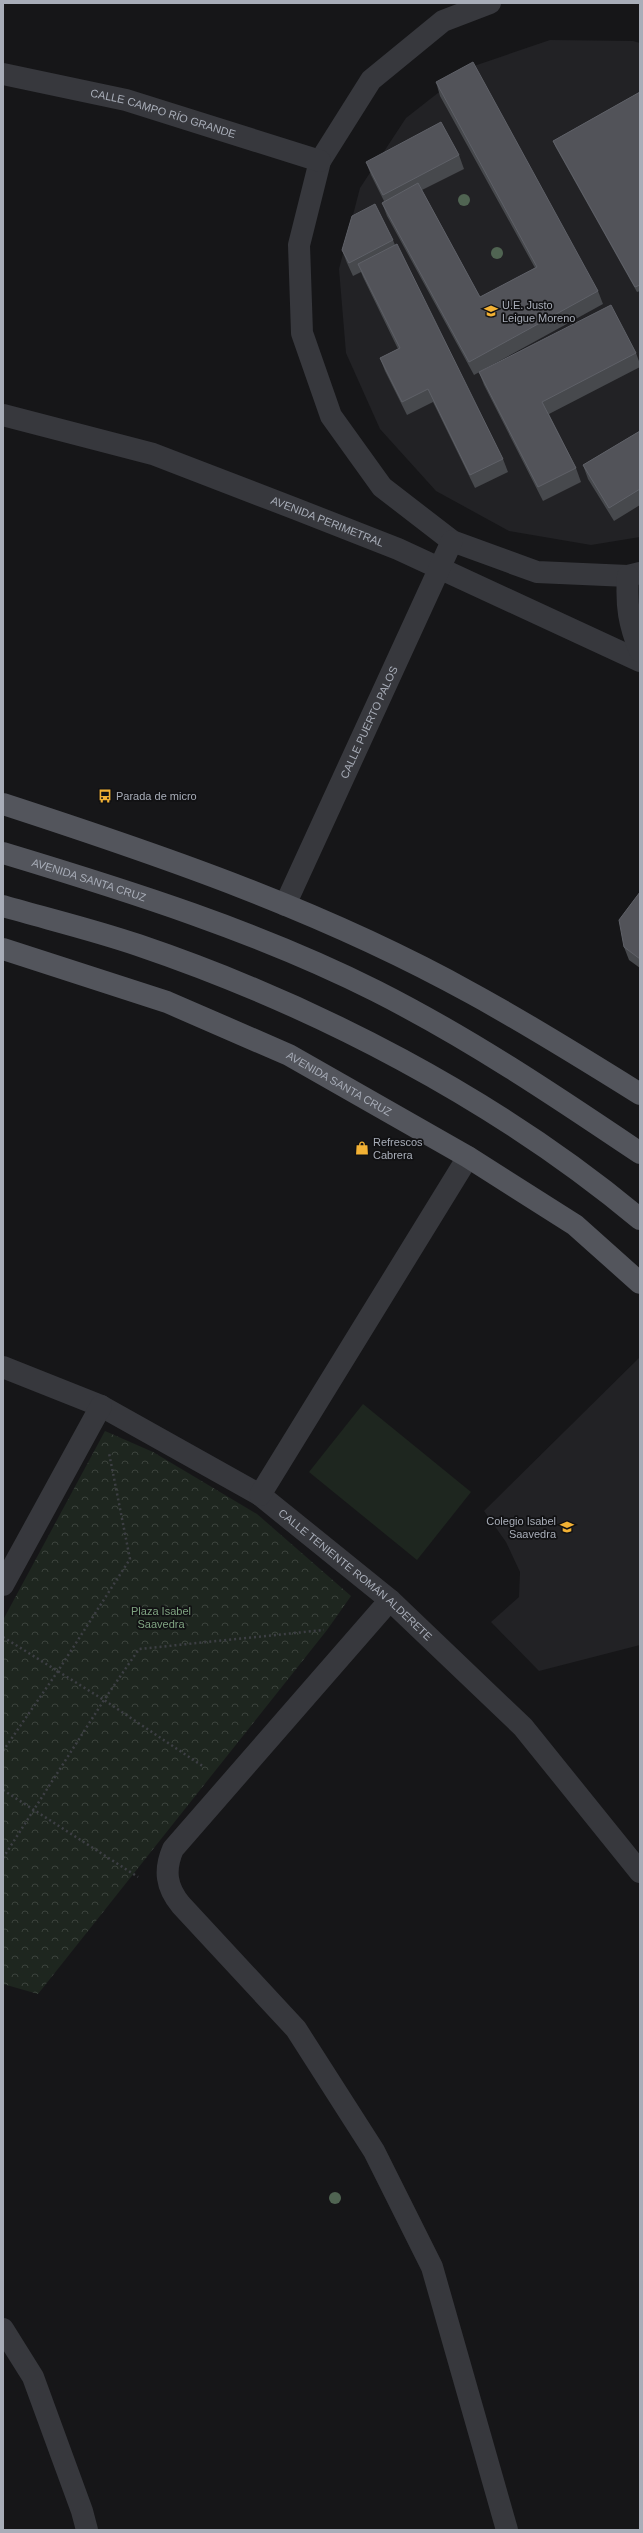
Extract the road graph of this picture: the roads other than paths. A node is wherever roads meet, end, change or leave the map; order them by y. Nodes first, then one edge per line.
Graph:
1 (490, 3) edge
2 (3, 74) edge
3 (320, 161) junction
4 (3, 415) edge
5 (452, 541) junction
6 (440, 570) junction
7 (634, 575) edge
8 (640, 651) edge
9 (640, 661) edge
10 (3, 804) edge
11 (3, 853) edge
12 (285, 905) junction
13 (3, 906) edge
14 (3, 949) edge
15 (640, 1094) edge
16 (640, 1153) edge
17 (468, 1157) junction
18 (640, 1220) edge
19 (640, 1283) edge
20 (3, 1367) edge
21 (101, 1406) junction
22 (260, 1495) junction
23 (3, 1585) edge
24 (390, 1600) junction
25 (640, 1872) edge
26 (3, 2329) edge
27 (87, 2530) edge
28 (507, 2530) edge

1 - 3 street
2 - 3 street, CALLE CAMPO RÍO GRANDE
3 - 5 street
4 - 6 street, AVENIDA PERIMETRAL
5 - 6 street, CALLE PUERTO PALOS
5 - 7 street
6 - 9 street, AVENIDA PERIMETRAL
6 - 12 street, CALLE PUERTO PALOS
7 - 8 street
10 - 12 main road
11 - 16 main road, AVENIDA SANTA CRUZ
12 - 15 main road
13 - 18 main road
14 - 17 main road, AVENIDA SANTA CRUZ
17 - 19 main road, AVENIDA SANTA CRUZ
17 - 22 street
20 - 21 street, CALLE TENIENTE ROMÁN ALDERETE
21 - 22 street, CALLE TENIENTE ROMÁN ALDERETE
21 - 23 street
22 - 24 street, CALLE TENIENTE ROMÁN ALDERETE
24 - 25 street, CALLE TENIENTE ROMÁN ALDERETE
24 - 28 street
26 - 27 street

